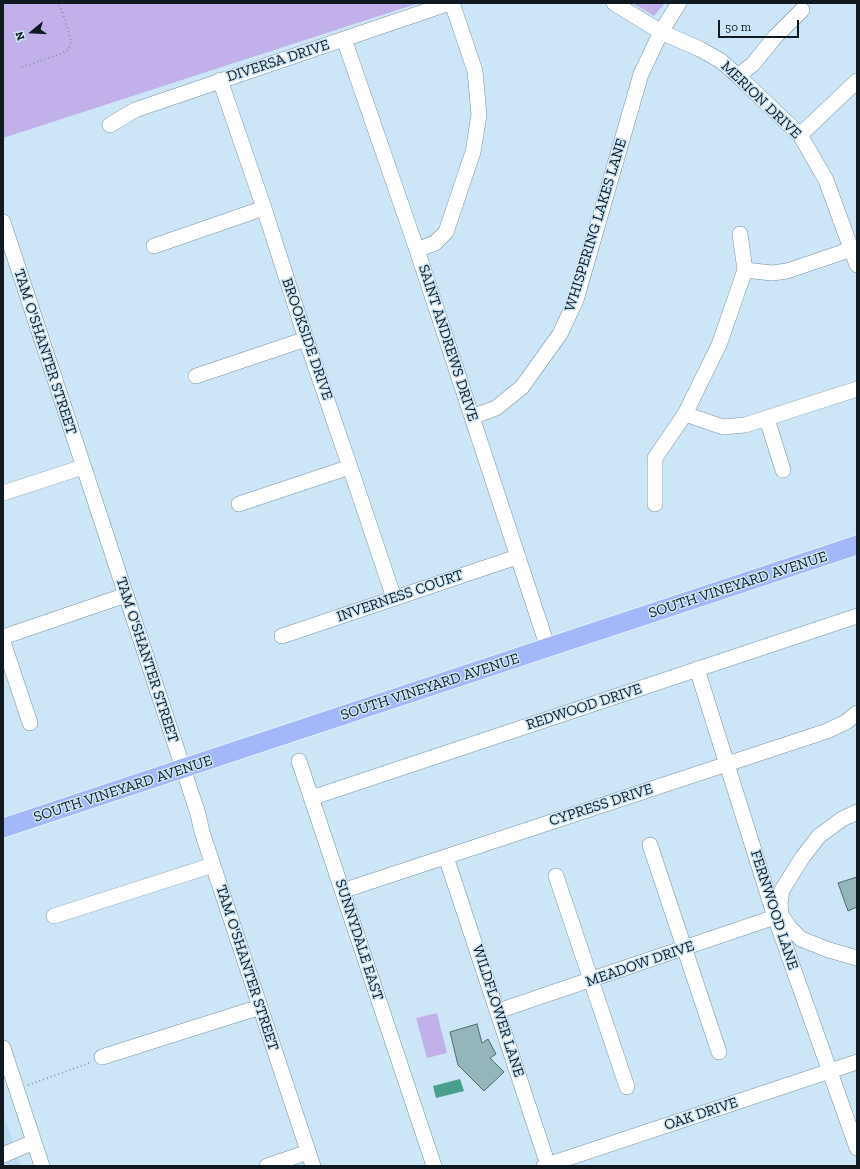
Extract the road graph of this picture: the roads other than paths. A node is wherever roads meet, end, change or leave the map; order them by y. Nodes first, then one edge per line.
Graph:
1 (451, 3) edge
2 (614, 3) edge
3 (679, 3) edge
4 (802, 10) dead end
5 (661, 32) junction
6 (344, 39) junction
7 (738, 76) junction
8 (220, 80) junction
9 (857, 81) edge
10 (110, 125) dead end
11 (800, 135) junction
12 (264, 208) junction
13 (3, 222) edge
14 (740, 234) dead end
15 (154, 246) dead end
16 (852, 249) junction
17 (417, 250) junction
18 (857, 265) edge
19 (745, 270) junction
20 (306, 339) junction
21 (196, 376) dead end
22 (857, 388) edge
23 (685, 414) junction
24 (472, 417) junction
25 (767, 419) junction
26 (83, 467) junction
27 (350, 467) junction
28 (783, 470) dead end
29 (3, 494) edge
30 (239, 504) dead end
31 (655, 504) dead end
32 (857, 545) edge
33 (517, 557) junction
34 (126, 595) junction
35 (394, 598) junction
36 (857, 616) edge
37 (282, 636) dead end
38 (3, 637) edge
39 (3, 642) edge
40 (548, 648) junction
41 (697, 669) junction
42 (857, 713) edge
43 (30, 723) dead end
44 (299, 761) dead end
45 (727, 763) junction
46 (183, 768) junction
47 (312, 798) junction
48 (857, 812) edge
49 (3, 828) edge
50 (650, 845) dead end
51 (446, 857) junction
52 (213, 865) junction
53 (556, 876) dead end
54 (342, 891) junction
55 (54, 916) dead end
56 (778, 916) junction
57 (684, 948) junction
58 (857, 958) edge
59 (591, 981) junction
60 (260, 1007) junction
61 (498, 1011) junction
62 (3, 1048) edge
63 (719, 1052) dead end
64 (102, 1057) road end
65 (857, 1062) edge
66 (830, 1071) junction
67 (627, 1087) dead end
68 (34, 1142) junction
69 (857, 1148) edge
70 (3, 1155) edge
71 (310, 1159) edge
72 (546, 1165) edge
73 (42, 1166) edge
74 (267, 1166) edge
75 (434, 1166) edge

1 - 6 street, DIVERSA DRIVE
1 - 17 street
2 - 5 street
3 - 5 street, WHISPERING LAKES LANE
4 - 7 street
5 - 7 street, MERION DRIVE
5 - 24 street, WHISPERING LAKES LANE
6 - 8 street, DIVERSA DRIVE
6 - 17 street, SAINT ANDREWS DRIVE
7 - 11 street, MERION DRIVE
8 - 10 street, DIVERSA DRIVE
8 - 12 street, BROOKSIDE DRIVE
9 - 11 street
11 - 16 street, MERION DRIVE
12 - 15 street
12 - 20 street, BROOKSIDE DRIVE
13 - 26 street, TAM O'SHANTER STREET
14 - 19 street
16 - 18 street, MERION DRIVE
16 - 19 street
17 - 24 street, SAINT ANDREWS DRIVE
19 - 23 street
20 - 21 street
20 - 27 street, BROOKSIDE DRIVE
22 - 25 street
23 - 25 street
23 - 31 street
24 - 33 street, SAINT ANDREWS DRIVE
25 - 28 street
26 - 29 street
26 - 34 street, TAM O'SHANTER STREET
27 - 30 street
27 - 35 street, BROOKSIDE DRIVE
32 - 40 main road, SOUTH VINEYARD AVENUE
33 - 35 street, INVERNESS COURT
33 - 40 street, SAINT ANDREWS DRIVE
34 - 38 street
34 - 46 street, TAM O'SHANTER STREET
35 - 37 street, INVERNESS COURT
36 - 41 street, REDWOOD DRIVE
39 - 43 street
40 - 46 main road, SOUTH VINEYARD AVENUE
41 - 45 street, FERNWOOD LANE
41 - 47 street, REDWOOD DRIVE
42 - 45 street, CYPRESS DRIVE
44 - 47 street, SUNNYDALE EAST
45 - 51 street, CYPRESS DRIVE
45 - 56 street, FERNWOOD LANE
46 - 49 main road, SOUTH VINEYARD AVENUE
46 - 52 street, TAM O'SHANTER STREET
47 - 54 street, SUNNYDALE EAST
48 - 56 street
50 - 57 street
51 - 54 street, CYPRESS DRIVE
51 - 61 street, WILDFLOWER LANE
52 - 55 street
52 - 60 street, TAM O'SHANTER STREET
53 - 59 street
54 - 75 street, SUNNYDALE EAST
56 - 57 street, MEADOW DRIVE
56 - 58 street
56 - 66 street, FERNWOOD LANE
57 - 59 street, MEADOW DRIVE
57 - 63 street
59 - 61 street, MEADOW DRIVE
59 - 67 street
60 - 64 street
60 - 71 street, TAM O'SHANTER STREET
61 - 72 street, WILDFLOWER LANE
62 - 68 street
65 - 66 street, OAK DRIVE
66 - 69 street, FERNWOOD LANE
66 - 72 street, OAK DRIVE
68 - 70 street
68 - 73 street
71 - 74 street

